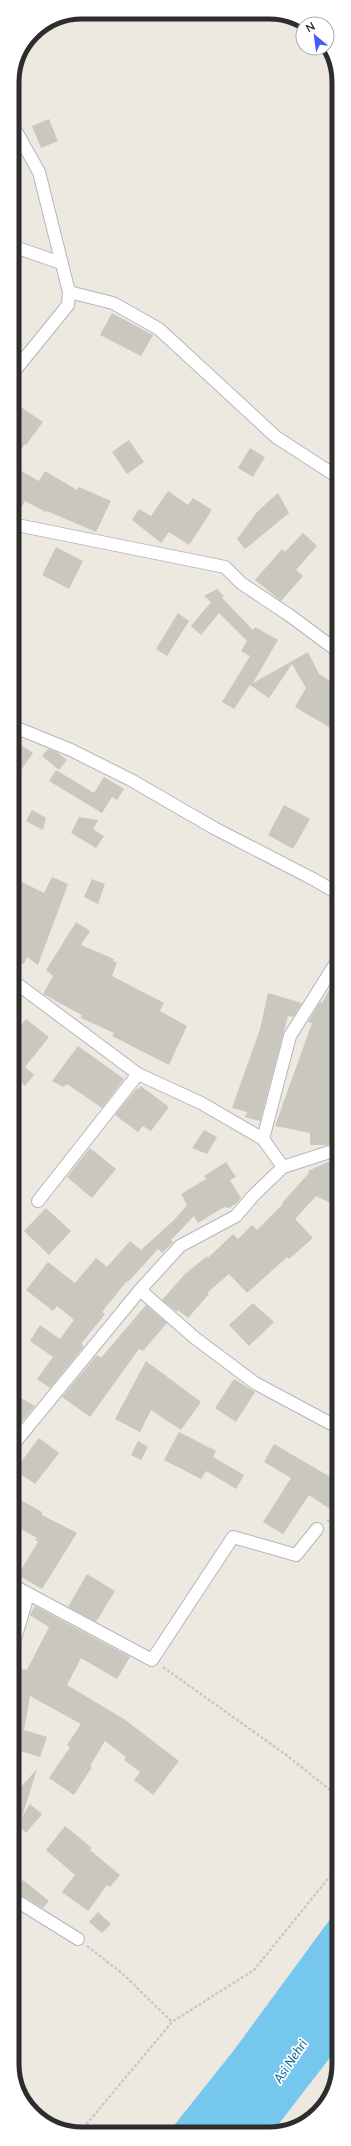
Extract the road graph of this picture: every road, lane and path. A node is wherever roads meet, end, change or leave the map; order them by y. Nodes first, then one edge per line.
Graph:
1 (19, 136) edge
2 (19, 248) edge
3 (61, 263) junction
4 (69, 292) junction
5 (19, 365) edge
6 (332, 473) edge
7 (19, 525) edge
8 (332, 647) edge
9 (19, 729) edge
10 (332, 890) edge
11 (332, 969) edge
12 (19, 985) edge
13 (138, 1074) junction
14 (264, 1139) junction
15 (332, 1151) edge
16 (283, 1167) junction
17 (38, 1201) dead end
18 (140, 1290) junction
19 (332, 1424) edge
20 (19, 1437) edge
21 (318, 1529) dead end
22 (19, 1589) edge
23 (28, 1595) junction
24 (19, 1625) edge
25 (152, 1660) junction
26 (332, 1792) edge
27 (332, 1874) edge
28 (19, 1902) edge
29 (78, 1939) joint
30 (172, 2022) junction
31 (84, 2127) edge

1 - 3 street
2 - 3 street
3 - 4 street
4 - 5 street
4 - 6 street
7 - 8 street
9 - 10 street
11 - 14 street
12 - 13 street
13 - 14 street
13 - 17 street
14 - 16 street
15 - 16 street
16 - 18 street
18 - 19 street
18 - 20 street
21 - 25 street
22 - 23 street
23 - 24 street
23 - 25 street
25 - 26 path
27 - 30 path
28 - 29 street
29 - 30 path
30 - 31 path

